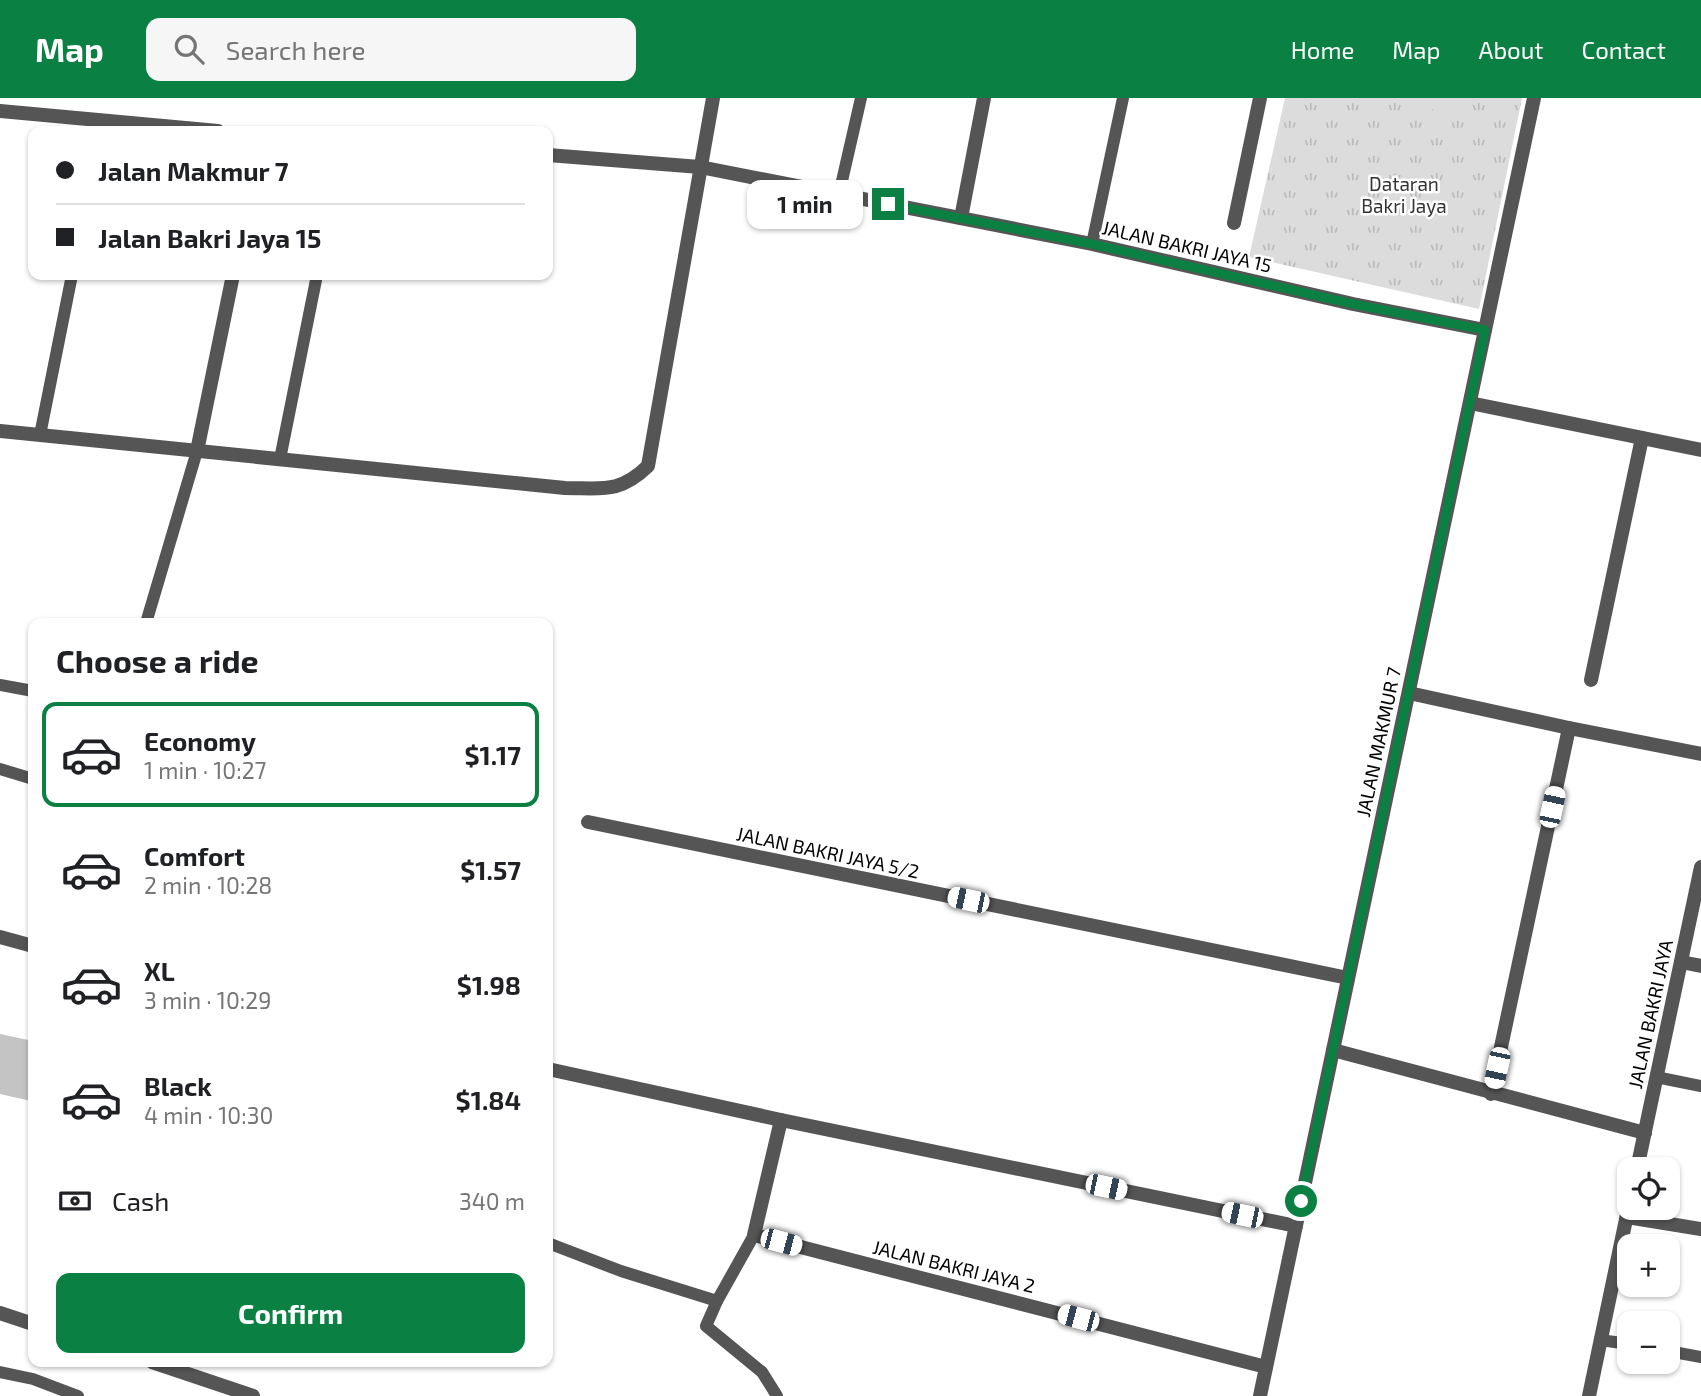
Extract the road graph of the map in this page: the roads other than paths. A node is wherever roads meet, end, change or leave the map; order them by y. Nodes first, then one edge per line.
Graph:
1 (713, 98) edge
2 (861, 98) edge
3 (984, 98) edge
4 (1123, 98) edge
5 (1260, 98) edge
6 (1534, 98) edge
7 (0, 111) edge
8 (102, 126) edge
9 (553, 155) edge
10 (700, 167) junction
11 (839, 194) junction
12 (961, 218) junction
13 (1234, 223) dead end
14 (1092, 244) junction
15 (71, 280) edge
16 (232, 280) edge
17 (316, 280) edge
18 (1485, 330) junction
19 (1470, 403) junction
20 (0, 431) edge
21 (40, 435) junction
22 (1642, 438) junction
23 (1701, 450) edge
24 (197, 451) junction
25 (280, 459) junction
26 (147, 618) edge
27 (1591, 680) dead end
28 (0, 685) edge
29 (28, 690) edge
30 (1409, 693) junction
31 (1569, 728) junction
32 (1701, 754) edge
33 (0, 769) edge
34 (28, 777) edge
35 (588, 822) dead end
36 (1701, 867) edge
37 (0, 937) edge
38 (28, 945) edge
39 (1681, 962) junction
40 (1701, 966) edge
41 (1348, 978) junction
42 (1333, 1050) junction
43 (553, 1070) edge
44 (1656, 1077) junction
45 (1701, 1086) edge
46 (1491, 1094) junction
47 (781, 1120) junction
48 (1645, 1133) junction
49 (1640, 1157) edge
50 (1626, 1220) edge
51 (1664, 1220) edge
52 (1296, 1226) junction
53 (1701, 1229) edge
54 (754, 1235) junction
55 (553, 1245) edge
56 (717, 1301) junction
57 (0, 1313) edge
58 (28, 1322) edge
59 (1600, 1340) junction
60 (1617, 1343) edge
61 (1680, 1353) edge
62 (1701, 1357) edge
63 (167, 1367) edge
64 (1266, 1367) junction
65 (0, 1372) edge
66 (1264, 1395) edge
67 (78, 1396) edge
68 (253, 1396) edge
69 (777, 1396) edge
70 (1589, 1396) edge

1 - 10 street
2 - 11 lane
3 - 12 street
4 - 14 lane
5 - 13 street
6 - 18 street, JALAN MAKMUR 7
7 - 8 street
9 - 10 street, JALAN BAKRI JAYA 15
10 - 11 street, JALAN BAKRI JAYA 15
10 - 25 street
11 - 12 street, JALAN BAKRI JAYA 15
12 - 14 street, JALAN BAKRI JAYA 15
14 - 18 street, JALAN BAKRI JAYA 15
15 - 21 lane
16 - 24 street
17 - 25 lane
18 - 19 street, JALAN MAKMUR 7
19 - 22 street
19 - 30 street, JALAN MAKMUR 7
20 - 21 street
21 - 24 street
22 - 23 street
22 - 27 street
24 - 25 street
24 - 26 lane
28 - 29 lane
30 - 31 street
30 - 41 street, JALAN MAKMUR 7
31 - 32 street
31 - 46 street
33 - 34 lane
35 - 41 street, JALAN BAKRI JAYA 5/2
36 - 39 street, JALAN BAKRI JAYA
37 - 38 street
39 - 40 street
39 - 44 street, JALAN BAKRI JAYA
41 - 42 street, JALAN MAKMUR 7
42 - 46 street
42 - 52 street, JALAN MAKMUR 7
43 - 47 street
44 - 45 lane
44 - 48 street, JALAN BAKRI JAYA
46 - 48 street
47 - 52 street
47 - 54 street
48 - 49 street, JALAN BAKRI JAYA
50 - 59 street
51 - 53 street
52 - 64 street, JALAN MAKMUR 7
54 - 56 lane
54 - 64 street, JALAN BAKRI JAYA 2
55 - 56 lane
56 - 69 lane
57 - 58 street
59 - 60 lane
59 - 70 street
61 - 62 lane
63 - 68 street
64 - 66 street, JALAN MAKMUR 7
65 - 67 lane

